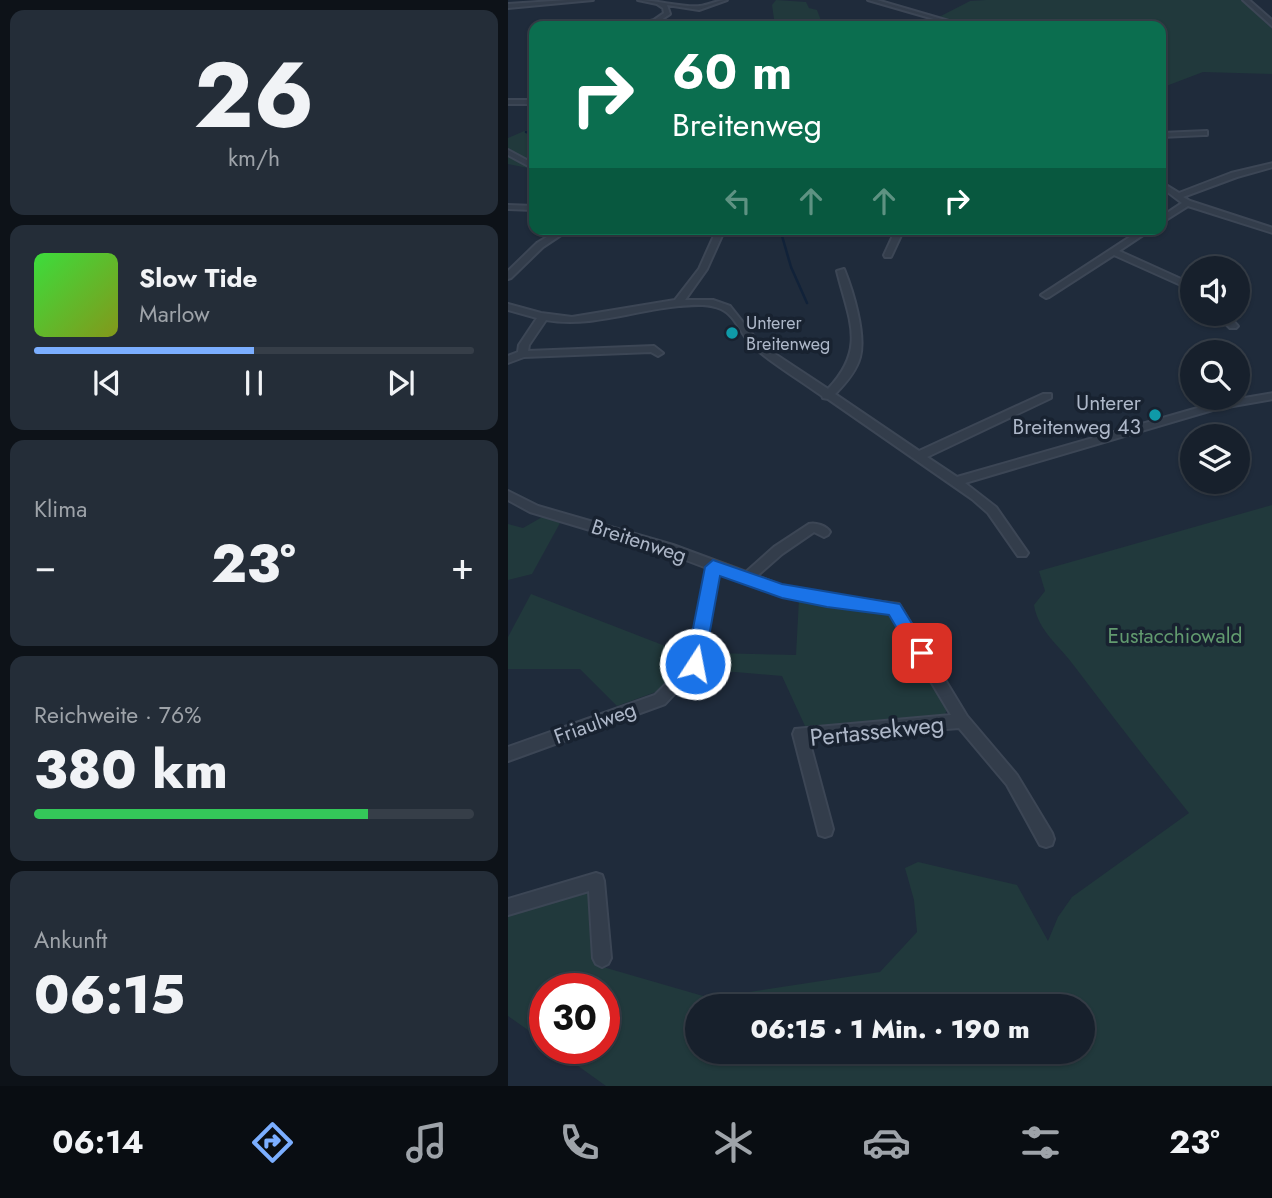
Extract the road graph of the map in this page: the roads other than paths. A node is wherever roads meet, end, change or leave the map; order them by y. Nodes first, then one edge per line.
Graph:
1 (590, 0) edge
2 (640, 0) edge
3 (724, 0) edge
4 (871, 0) edge
5 (906, 0) edge
6 (1249, 1) edge
7 (657, 2) junction
8 (508, 6) edge
9 (895, 6) junction
10 (650, 21) edge
11 (946, 21) edge
12 (1273, 25) edge
13 (508, 102) edge
14 (529, 102) edge
15 (1166, 132) edge
16 (1204, 133) dead end
17 (508, 152) edge
18 (529, 164) edge
19 (1273, 164) edge
20 (1166, 188) edge
21 (1178, 196) junction
22 (1187, 203) junction
23 (508, 207) edge
24 (529, 208) edge
25 (1166, 218) edge
26 (1273, 231) edge
27 (556, 235) edge
28 (718, 235) edge
29 (897, 235) edge
30 (1139, 235) edge
31 (1114, 252) junction
32 (888, 256) dead end
33 (841, 271) dead end
34 (508, 276) edge
35 (1180, 282) edge
36 (1046, 295) dead end
37 (677, 304) junction
38 (508, 307) edge
39 (544, 315) junction
40 (658, 353) dead end
41 (523, 354) junction
42 (508, 360) edge
43 (828, 396) junction
44 (1047, 396) dead end
45 (1273, 396) edge
46 (918, 456) junction
47 (957, 481) junction
48 (508, 495) edge
49 (824, 532) dead end
50 (1022, 553) dead end
51 (713, 567) junction
52 (747, 579) junction
53 (894, 608) joint
54 (962, 721) junction
55 (508, 754) edge
56 (825, 830) dead end
57 (1046, 839) dead end
58 (508, 907) edge
59 (602, 958) dead end

1 - 8 street
2 - 7 street
3 - 7 street
4 - 9 street
5 - 9 street
6 - 12 street
7 - 10 street
9 - 11 street
13 - 14 street
15 - 16 street
17 - 18 street
19 - 21 street
20 - 21 street
21 - 22 street
22 - 25 street
22 - 26 street
23 - 24 street
27 - 34 street
28 - 37 street
29 - 32 street
30 - 31 street
31 - 35 street
31 - 36 street
33 - 43 street
37 - 39 street
37 - 43 street
38 - 39 street
39 - 41 street
40 - 41 street
41 - 42 street
43 - 46 street
44 - 46 street
45 - 47 street
46 - 47 street
47 - 50 street
48 - 51 street, Breitenweg
49 - 52 street
51 - 52 street, Breitenweg
51 - 55 street, Friaulweg
52 - 53 street, Breitenweg
53 - 54 street, Pertassekweg
54 - 56 street, Pertassekweg
54 - 57 street, Pertassekweg
58 - 59 street

